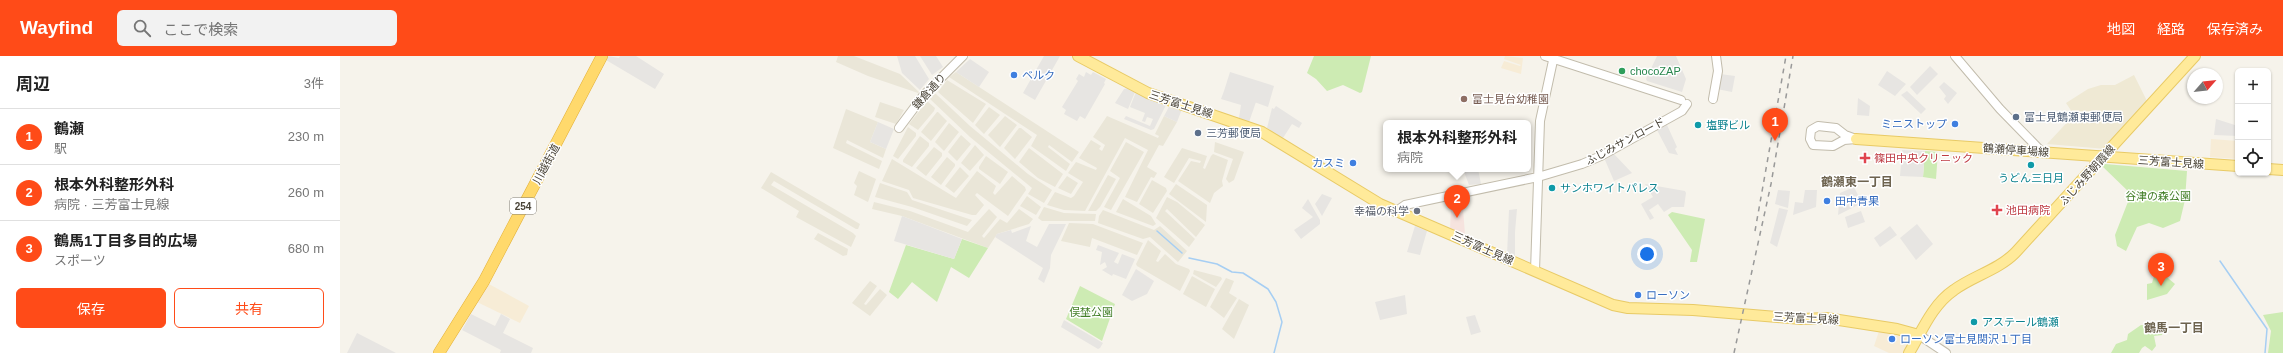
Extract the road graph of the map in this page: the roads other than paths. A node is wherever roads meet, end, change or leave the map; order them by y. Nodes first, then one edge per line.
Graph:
1 (602, 56) edge
2 (963, 56) edge
3 (1078, 56) edge
4 (1716, 56) edge
5 (1955, 56) edge
6 (2195, 56) edge
7 (1551, 57) edge
8 (1713, 99) dead end
9 (899, 128) dead end
10 (1856, 139) junction
11 (2042, 152) junction
12 (2104, 157) junction
13 (2235, 166) edge
14 (2271, 169) edge
15 (2283, 170) edge
16 (1538, 177) junction
17 (1396, 212) junction
18 (1535, 271) junction
19 (1919, 335) junction
20 (439, 353) edge
21 (1909, 353) edge
22 (1946, 353) edge

1 - 20 highway, 川越街道 / 254
2 - 9 street, 鎌倉通り
3 - 17 main road, 三芳富士見線
4 - 8 street
5 - 11 street
6 - 12 main road, ふじみ野朝霞線
7 - 16 street
7 - 16 street, ふじみサンロード
10 - 10 street
10 - 11 main road, 鶴瀬停車場線
11 - 12 main road, 鶴瀬停車場線
12 - 13 main road, 三芳富士見線
12 - 19 main road, ふじみ野朝霞線
14 - 15 main road
16 - 17 street, ふじみサンロード
16 - 18 street
17 - 18 main road, 三芳富士見線
18 - 19 main road, 三芳富士見線
19 - 21 main road, ふじみ野朝霞線
19 - 22 street

